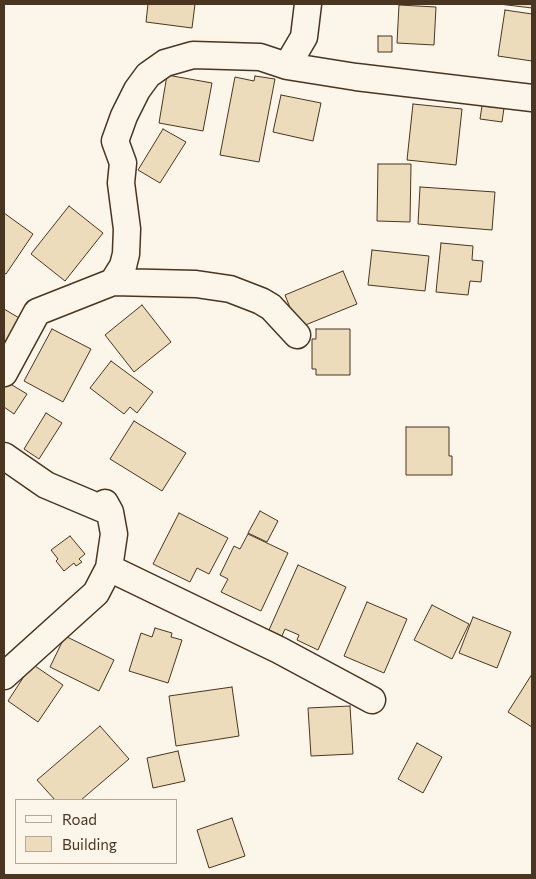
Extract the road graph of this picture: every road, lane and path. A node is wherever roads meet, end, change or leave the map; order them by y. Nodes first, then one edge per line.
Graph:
1 (308, 4) edge
2 (287, 66) junction
3 (532, 98) edge
4 (113, 282) junction
5 (297, 336) dead end
6 (4, 373) edge
7 (4, 456) edge
8 (109, 568) junction
9 (4, 676) edge
10 (372, 700) dead end

1 - 2 street
2 - 3 street
2 - 4 street
4 - 5 street
4 - 6 street
7 - 8 street
8 - 9 street
8 - 10 street

